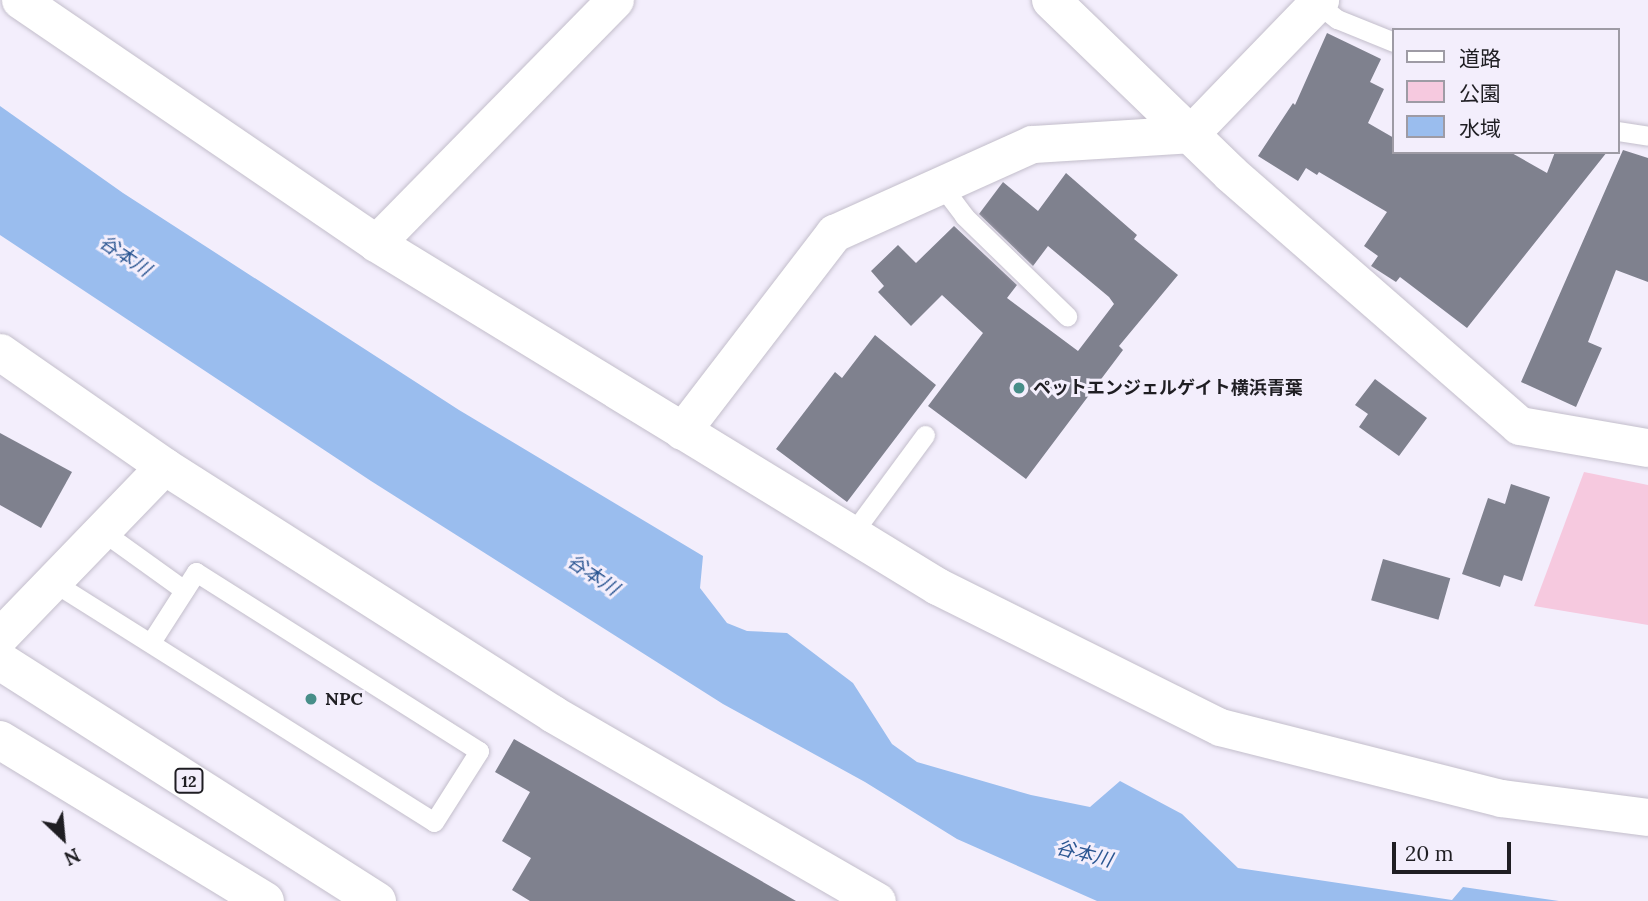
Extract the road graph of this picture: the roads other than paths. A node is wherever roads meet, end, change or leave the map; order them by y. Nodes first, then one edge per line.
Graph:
1 (20, 0) edge
2 (615, 0) edge
3 (1051, 0) edge
4 (1319, 1) edge
5 (1392, 41) edge
6 (1620, 131) edge
7 (1190, 134) junction
8 (1648, 136) edge
9 (941, 185) junction
10 (376, 243) junction
11 (1067, 316) dead end
12 (0, 352) edge
13 (682, 431) junction
14 (925, 435) dead end
15 (1648, 448) edge
16 (164, 466) junction
17 (102, 531) junction
18 (852, 534) junction
19 (53, 582) junction
20 (184, 590) junction
21 (0, 636) edge
22 (151, 642) junction
23 (0, 661) edge
24 (0, 740) edge
25 (1648, 817) edge
26 (265, 901) edge
27 (377, 901) edge
28 (877, 901) edge

1 - 10 street
2 - 10 street
3 - 7 street
4 - 5 lane
4 - 7 street
6 - 8 lane
7 - 9 street
7 - 15 street
9 - 11 lane
9 - 13 street
10 - 13 street
12 - 16 street
13 - 18 street
14 - 18 lane
16 - 17 street
16 - 28 street
17 - 19 street
17 - 20 lane
18 - 25 street
19 - 21 street
19 - 22 lane
20 - 22 lane
20 - 22 lane
23 - 27 street, 12
24 - 26 street

